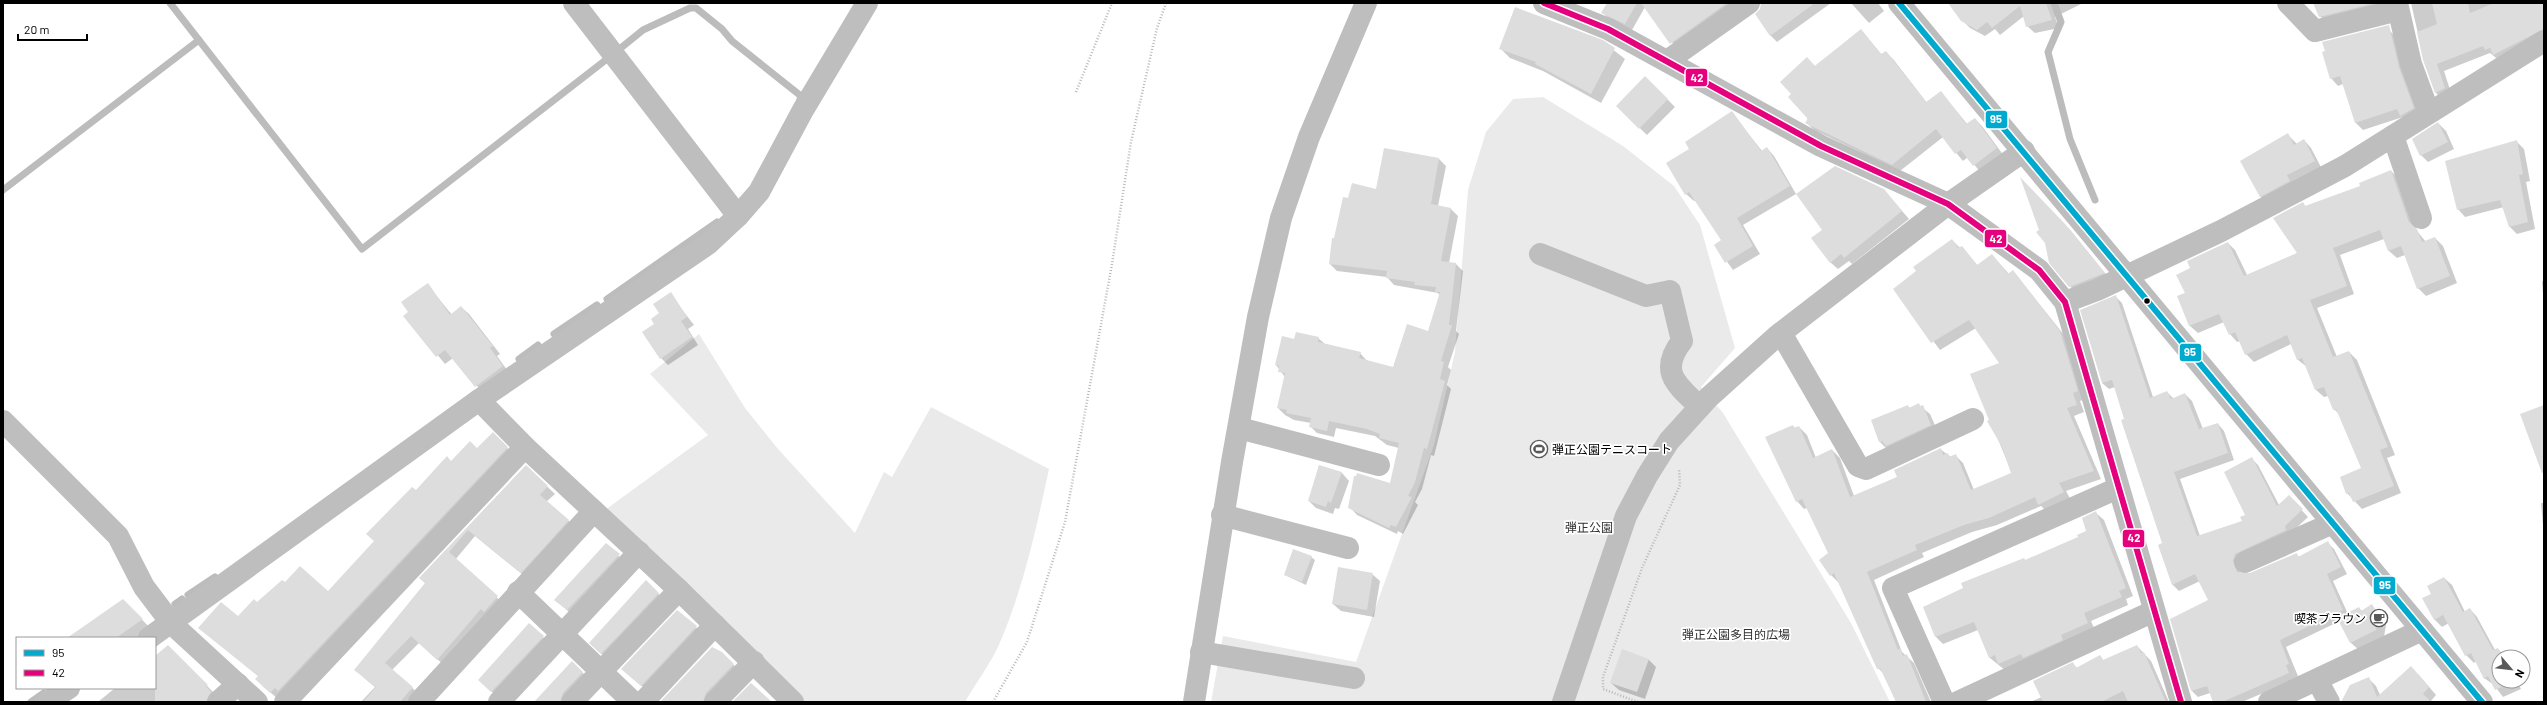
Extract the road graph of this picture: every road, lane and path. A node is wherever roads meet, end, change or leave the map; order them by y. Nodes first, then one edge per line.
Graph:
1 (574, 3) edge
2 (867, 3) edge
3 (1112, 3) edge
4 (1166, 3) edge
5 (1366, 3) edge
6 (1544, 3) edge
7 (1749, 3) edge
8 (2288, 3) edge
9 (1901, 4) edge
10 (2398, 7) edge
11 (2544, 41) edge
12 (1667, 61) junction
13 (1076, 92) dead end
14 (2430, 113) junction
15 (2393, 136) junction
16 (2024, 151) junction
17 (1948, 204) junction
18 (738, 216) junction
19 (2421, 218) dead end
20 (1540, 254) dead end
21 (2128, 276) junction
22 (2065, 302) junction
23 (1782, 333) junction
24 (479, 400) junction
25 (1704, 402) junction
26 (1973, 419) dead end
27 (3, 421) edge
28 (1239, 428) junction
29 (525, 447) junction
30 (1379, 465) dead end
31 (1680, 465) dead end
32 (2118, 488) junction
33 (594, 511) junction
34 (1222, 515) junction
35 (2333, 523) junction
36 (1348, 548) dead end
37 (639, 552) junction
38 (2245, 562) dead end
39 (679, 590) junction
40 (518, 592) junction
41 (2154, 611) junction
42 (172, 624) junction
43 (715, 625) junction
44 (2422, 630) junction
45 (562, 633) junction
46 (151, 637) edge
47 (1201, 652) junction
48 (754, 662) junction
49 (601, 672) junction
50 (1354, 678) dead end
51 (2317, 680) junction
52 (238, 684) junction
53 (67, 689) edge
54 (47, 702) edge
55 (218, 702) edge
56 (257, 702) edge
57 (285, 702) edge
58 (419, 702) edge
59 (499, 702) edge
60 (572, 702) edge
61 (633, 702) edge
62 (643, 702) edge
63 (715, 702) edge
64 (792, 702) edge
65 (994, 702) edge
66 (1194, 702) edge
67 (1563, 702) edge
68 (1638, 702) edge
69 (1944, 702) edge
70 (1958, 702) edge
71 (2181, 702) edge
72 (2269, 702) edge
73 (2329, 702) edge
74 (2482, 702) edge

1 - 18 street
2 - 18 street
3 - 13 path
4 - 65 path
5 - 28 street
6 - 12 street
7 - 12 street
8 - 10 street
9 - 16 main road
10 - 14 street
11 - 14 street
12 - 17 street
14 - 15 street
15 - 19 street
15 - 21 street
16 - 17 street
16 - 21 main road
17 - 22 street
17 - 23 street
18 - 24 street
20 - 25 street
21 - 22 street
21 - 35 main road
22 - 32 street
23 - 25 street
23 - 26 street
24 - 29 street
24 - 42 street
25 - 67 street
27 - 42 street
28 - 30 street
28 - 34 street
29 - 33 street
29 - 57 street
31 - 68 path
32 - 41 street
32 - 69 street
33 - 37 street
33 - 40 street
34 - 36 street
34 - 47 street
35 - 38 street
35 - 44 main road
37 - 39 street
37 - 45 street
39 - 43 street
39 - 49 street
40 - 45 street
40 - 58 street
41 - 70 street
41 - 71 street
42 - 46 street
42 - 52 street
43 - 48 street
43 - 62 street
44 - 51 street
44 - 74 main road
45 - 49 street
45 - 59 street
47 - 50 street
47 - 66 street
48 - 63 street
48 - 64 street
49 - 60 street
49 - 61 street
51 - 72 street
51 - 73 street
52 - 55 street
52 - 56 street
53 - 54 street

